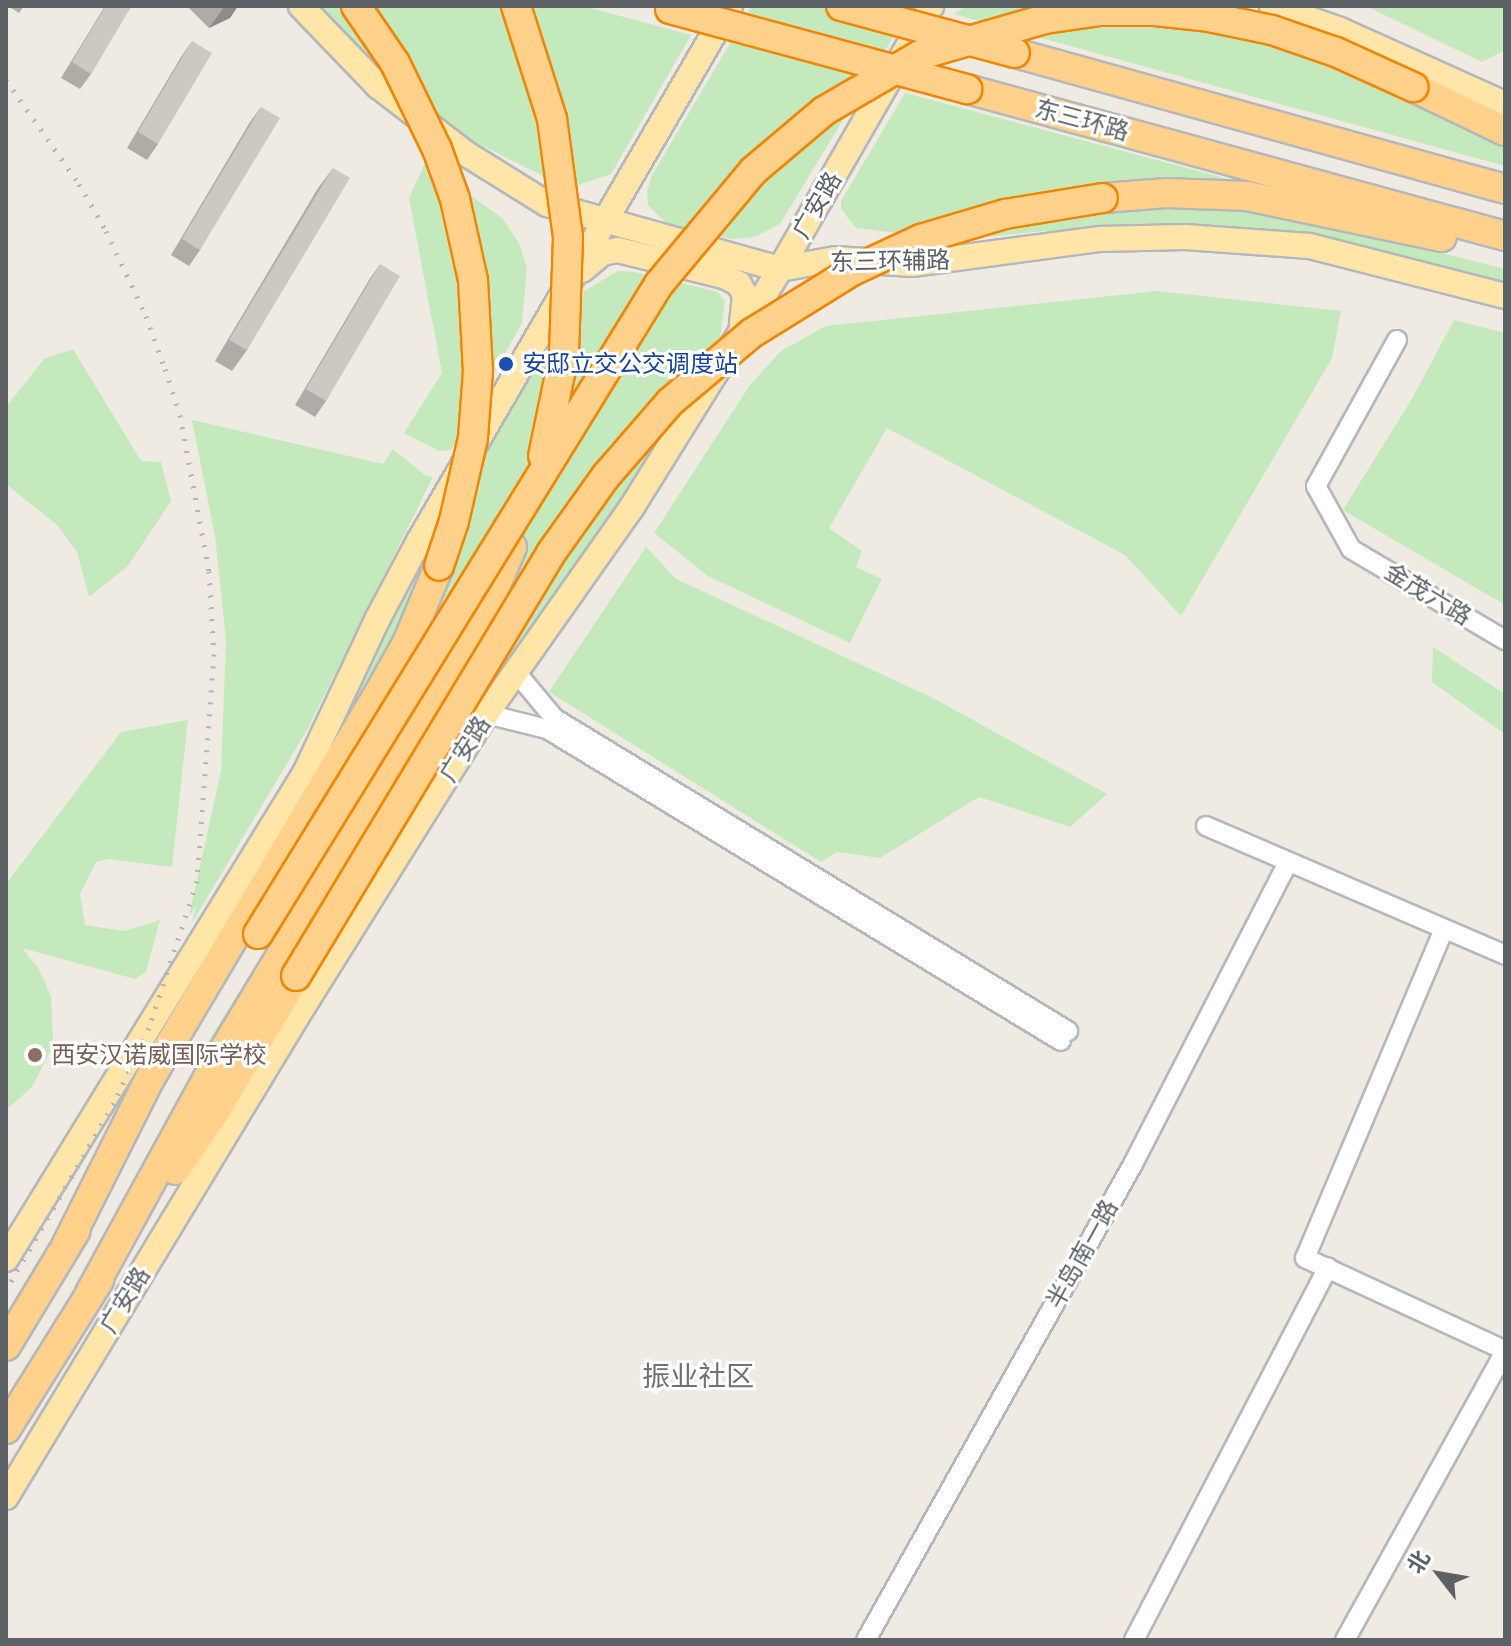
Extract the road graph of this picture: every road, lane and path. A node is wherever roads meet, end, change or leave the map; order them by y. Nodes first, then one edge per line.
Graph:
1 (301, 6) edge
2 (356, 6) edge
3 (516, 6) edge
4 (730, 6) edge
5 (841, 6) edge
6 (931, 6) edge
7 (1272, 6) edge
8 (665, 8) edge
9 (1505, 104) edge
10 (1505, 131) edge
11 (1505, 189) edge
12 (605, 223) junction
13 (1505, 236) edge
14 (1505, 250) edge
15 (780, 269) junction
16 (571, 280) junction
17 (1505, 296) edge
18 (739, 335) junction
19 (1397, 340) dead end
20 (1505, 640) edge
21 (515, 671) junction
22 (486, 714) junction
23 (1206, 826) dead end
24 (1288, 862) junction
25 (252, 925) junction
26 (1444, 929) junction
27 (198, 946) junction
28 (1505, 955) edge
29 (149, 1080) junction
30 (67, 1244) junction
31 (6, 1259) edge
32 (1328, 1268) junction
33 (90, 1293) junction
34 (6, 1346) edge
35 (1505, 1350) edge
36 (6, 1429) edge
37 (6, 1497) edge
38 (866, 1640) edge
39 (1134, 1640) edge
40 (1345, 1640) edge

1 - 12 main road, 东三环辅路
2 - 25 highway, bridge
3 - 33 highway, bridge
4 - 12 main road
5 - 11 highway, 东三环路, bridge
6 - 15 main road, 广安路
7 - 9 main road
8 - 13 highway, 东三环路, bridge
10 - 25 highway, bridge
12 - 15 main road, 东三环辅路
12 - 16 main road
14 - 33 highway, bridge
15 - 17 main road, 东三环辅路
15 - 18 main road, 广安路
16 - 18 main road
16 - 27 main road
18 - 21 main road, 广安路
19 - 20 street, 金茂六路
21 - 22 main road, 广安路
21 - 22 street
22 - 37 main road, 广安路
23 - 24 street
24 - 26 street
24 - 38 street, 半岛南一路
25 - 29 highway
25 - 30 highway
26 - 28 street
26 - 32 street
27 - 29 main road
27 - 31 main road
29 - 30 highway
30 - 34 highway
32 - 35 street
32 - 39 street
33 - 36 highway
35 - 40 street

